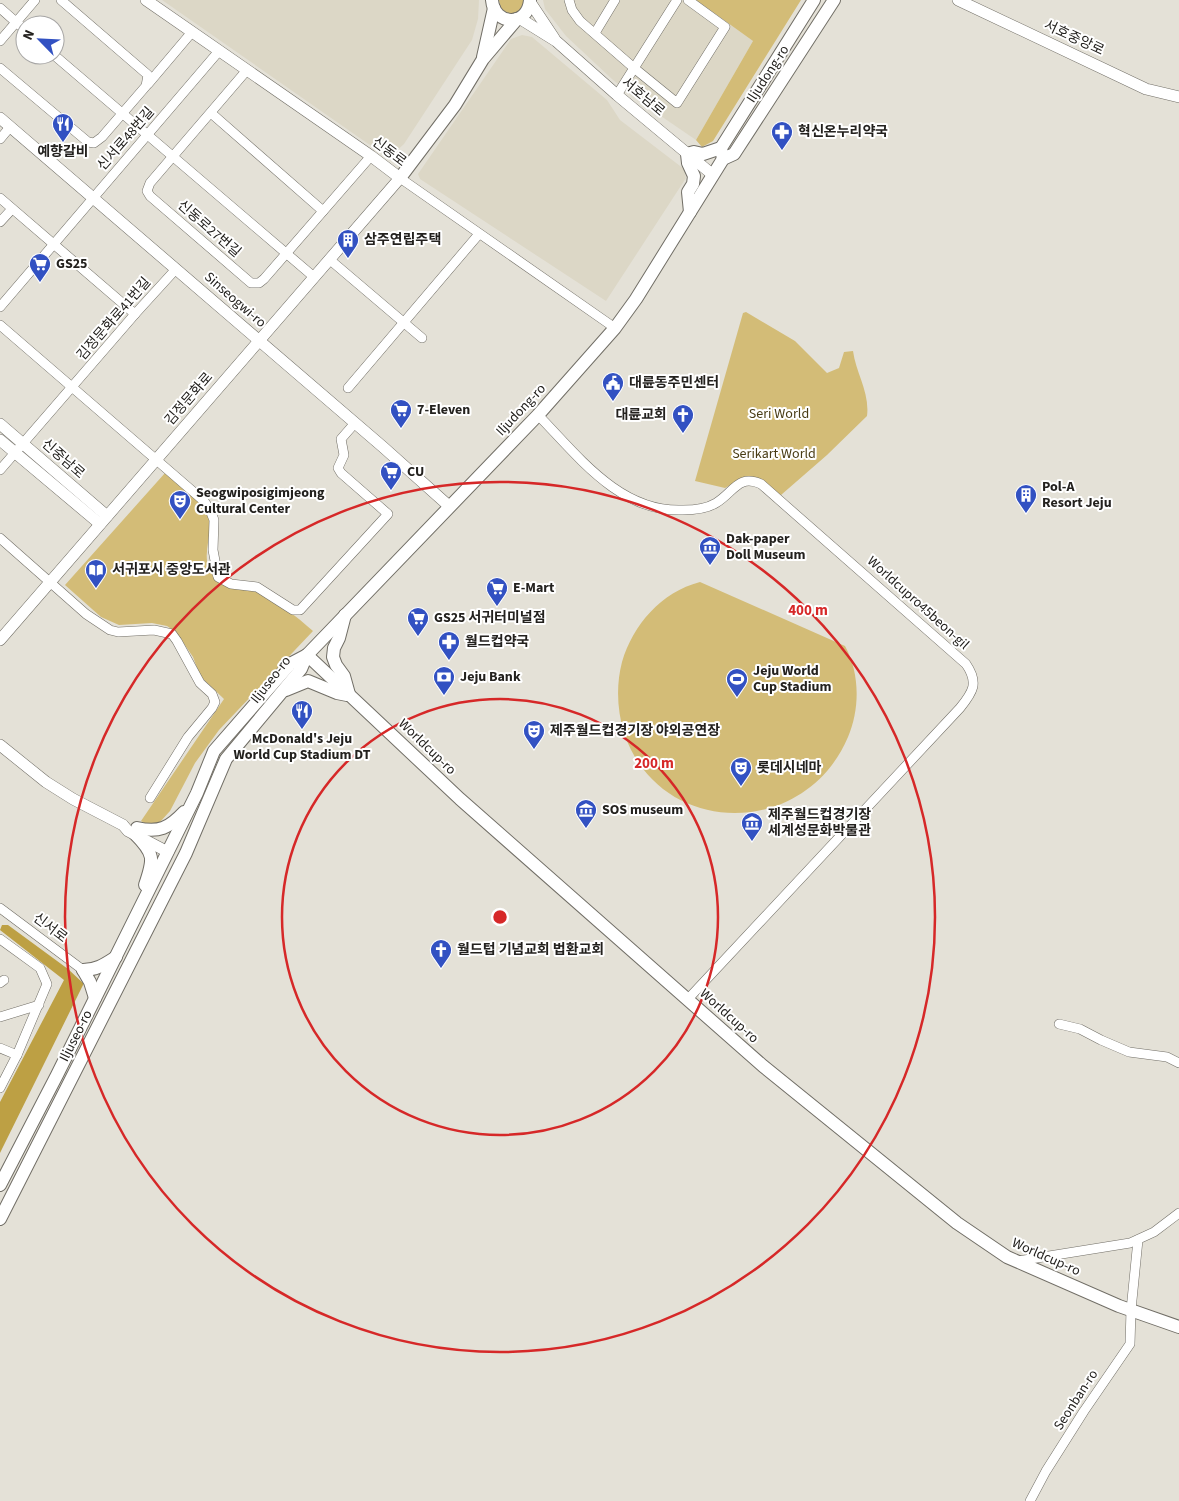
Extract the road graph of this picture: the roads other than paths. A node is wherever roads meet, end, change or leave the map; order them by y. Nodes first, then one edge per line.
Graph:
1 (36, 0) edge
2 (61, 0) edge
3 (146, 0) edge
4 (569, 0) edge
5 (615, 0) edge
6 (677, 0) edge
7 (688, 0) edge
8 (814, 0) edge
9 (834, 0) edge
10 (958, 0) edge
11 (530, 1) edge
12 (493, 4) edge
13 (0, 8) edge
14 (22, 15) edge
15 (518, 19) junction
16 (15, 21) edge
17 (15, 23) edge
18 (192, 32) junction
19 (594, 33) junction
20 (0, 41) edge
21 (556, 41) junction
22 (219, 51) junction
23 (483, 59) junction
24 (65, 65) edge
25 (0, 68) edge
26 (634, 68) junction
27 (247, 70) junction
28 (148, 84) junction
29 (617, 95) junction
30 (1179, 97) edge
31 (211, 113) junction
32 (122, 114) junction
33 (0, 118) edge
34 (10, 127) junction
35 (147, 136) junction
36 (0, 139) edge
37 (687, 154) junction
38 (722, 154) junction
39 (371, 156) junction
40 (173, 157) junction
41 (713, 175) junction
42 (400, 178) junction
43 (0, 198) edge
44 (94, 198) junction
45 (12, 208) junction
46 (323, 211) junction
47 (690, 212) junction
48 (0, 222) edge
49 (479, 234) junction
50 (54, 244) junction
51 (287, 254) junction
52 (329, 260) junction
53 (176, 269) junction
54 (314, 277) junction
55 (0, 308) edge
56 (135, 314) junction
57 (403, 323) junction
58 (0, 325) edge
59 (615, 328) junction
60 (422, 338) dead end
61 (259, 342) junction
62 (72, 387) junction
63 (348, 388) dead end
64 (538, 415) junction
65 (356, 423) junction
66 (0, 424) edge
67 (0, 440) edge
68 (19, 448) junction
69 (156, 459) junction
70 (0, 470) edge
71 (449, 506) junction
72 (103, 520) junction
73 (0, 538) edge
74 (51, 582) junction
75 (345, 615) junction
76 (0, 640) edge
77 (307, 655) junction
78 (282, 692) junction
79 (349, 695) junction
80 (0, 745) edge
81 (197, 793) junction
82 (150, 798) dead end
83 (136, 831) junction
84 (170, 849) junction
85 (184, 856) junction
86 (0, 908) edge
87 (138, 912) junction
88 (0, 939) edge
89 (116, 957) junction
90 (83, 970) junction
91 (95, 998) junction
92 (688, 999) junction
93 (39, 1005) junction
94 (0, 1017) edge
95 (1059, 1024) dead end
96 (0, 1048) edge
97 (17, 1055) junction
98 (1179, 1063) edge
99 (0, 1088) edge
100 (0, 1185) edge
101 (1179, 1213) edge
102 (0, 1219) edge
103 (1138, 1240) junction
104 (1018, 1262) junction
105 (1131, 1310) junction
106 (1179, 1327) edge
107 (1030, 1501) edge

1 - 14 street
2 - 28 street
3 - 18 street, 신동로
4 - 19 street
5 - 19 street
6 - 26 street
7 - 26 street
8 - 38 main road, Iljudong-ro
9 - 38 main road, Iljudong-ro
10 - 30 street, 서호중앙로
11 - 15 main road
11 - 21 street
12 - 15 main road
12 - 23 main road
13 - 16 street
15 - 21 street
15 - 23 main road
17 - 20 street
18 - 22 street, 신동로
18 - 28 street
19 - 26 street
21 - 29 street, 서호남로
22 - 27 street, 신동로
22 - 35 street, 신서로48번길
23 - 42 main road
24 - 32 street
25 - 32 street
26 - 29 street
27 - 31 street, 신동로27번길
27 - 39 street, 신동로
28 - 32 street
29 - 37 street, 서호남로
31 - 40 street, 신동로27번길
31 - 46 street
32 - 35 street
33 - 34 street, Sinseogwi-ro
34 - 36 street
34 - 44 street, Sinseogwi-ro
35 - 40 street
35 - 44 street, 신서로48번길
37 - 38 main road
37 - 41 street, 서호남로
37 - 47 main road
38 - 41 main road, Iljudong-ro
39 - 42 street, 신동로
39 - 46 street, 신동로27번길
40 - 51 street
40 - 51 street, 신동로27번길
41 - 47 main road, Iljudong-ro
42 - 49 street, 신동로
42 - 52 street, 김정문화로
43 - 45 street
44 - 50 street, 신서로48번길
44 - 53 street, Sinseogwi-ro
45 - 48 street
45 - 50 street
46 - 51 street, 신동로27번길
47 - 59 main road, Iljudong-ro
49 - 57 street
49 - 59 street, 신동로
50 - 55 street, 신서로48번길
50 - 56 street
51 - 54 street
52 - 54 street, 김정문화로
52 - 57 street
53 - 56 street, 김정문화로41번길
53 - 61 street, Sinseogwi-ro
54 - 61 street, 김정문화로
56 - 62 street, 김정문화로41번길
57 - 60 street
57 - 63 street
58 - 62 street
59 - 64 main road, Iljudong-ro
61 - 65 street, Sinseogwi-ro
61 - 69 street, 김정문화로
62 - 68 street, 김정문화로41번길
62 - 69 street
64 - 71 main road, Iljudong-ro
64 - 92 street, Worldcupro45beon-gil
65 - 69 street
65 - 71 street, Sinseogwi-ro
66 - 68 street, 신중남로
67 - 68 street, 신중남로
68 - 70 street, 김정문화로41번길
68 - 72 street, 신중남로
69 - 72 street, 김정문화로
71 - 75 main road, Iljudong-ro
72 - 74 street, 김정문화로
73 - 74 street
74 - 76 street, 김정문화로
74 - 82 street
75 - 77 main road, Iljudong-ro
75 - 79 main road
77 - 78 main road, Iljuseo-ro
77 - 79 main road, Worldcup-ro
77 - 81 main road, Iljuseo-ro
78 - 79 main road
78 - 85 main road, Iljuseo-ro
79 - 92 main road, Worldcup-ro
80 - 83 street
81 - 83 main road
81 - 84 main road, Iljuseo-ro
83 - 84 street
83 - 87 main road
84 - 85 main road
84 - 87 main road, Iljuseo-ro
85 - 102 main road, Iljuseo-ro
86 - 90 street, 신서로
87 - 89 main road, Iljuseo-ro
88 - 93 street
89 - 90 main road
89 - 91 main road, Iljuseo-ro
90 - 91 main road
91 - 100 main road, Iljuseo-ro
92 - 104 main road, Worldcup-ro
93 - 94 street
93 - 97 street
95 - 98 street
96 - 97 street
97 - 99 street
101 - 103 street
103 - 104 street
103 - 105 street, Seonban-ro
104 - 105 main road, Worldcup-ro
105 - 106 main road, Worldcup-ro
105 - 107 street, Seonban-ro

